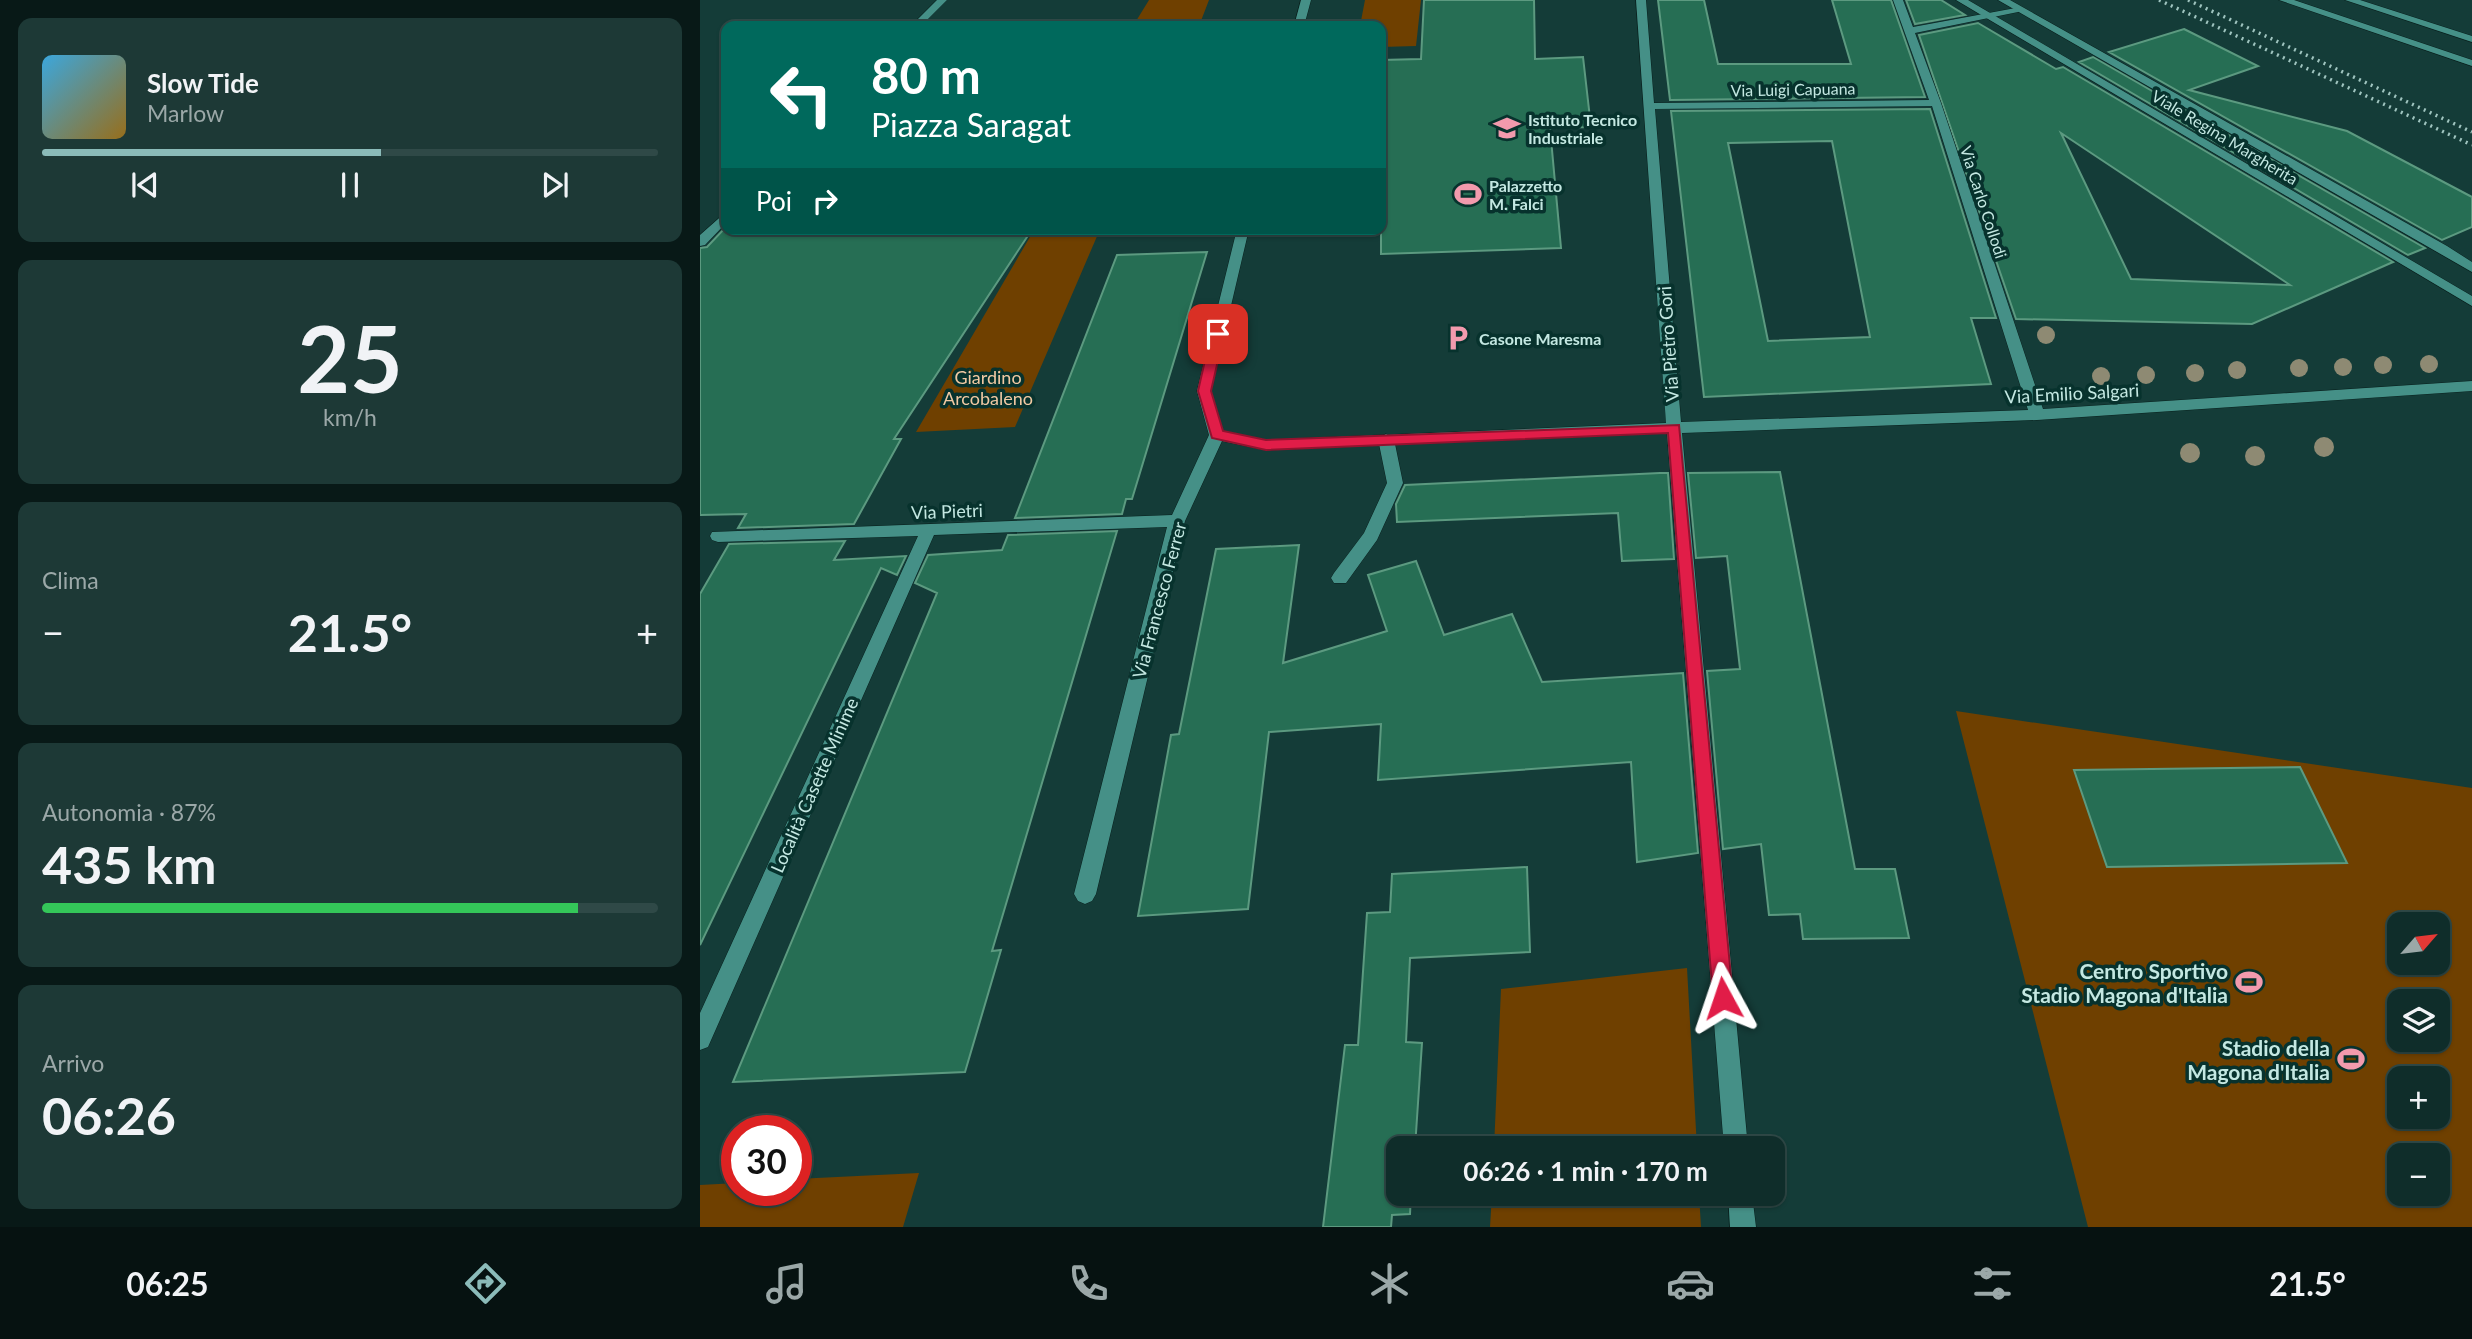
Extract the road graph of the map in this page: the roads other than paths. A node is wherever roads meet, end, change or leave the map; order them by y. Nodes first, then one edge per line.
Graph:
1 (942, 0) edge
2 (1306, 0) edge
3 (1640, 0) edge
4 (1898, 0) edge
5 (1961, 0) edge
6 (2003, 0) edge
7 (2284, 0) edge
8 (2350, 0) edge
9 (2018, 9) junction
10 (1987, 15) junction
11 (921, 21) edge
12 (1300, 21) edge
13 (1909, 31) junction
14 (2472, 39) edge
15 (2472, 63) edge
16 (1936, 103) junction
17 (1651, 106) junction
18 (721, 221) edge
19 (1242, 235) edge
20 (700, 242) edge
21 (2472, 268) edge
22 (2472, 302) edge
23 (2472, 386) edge
24 (2037, 415) junction
25 (1674, 428) junction
26 (1217, 435) junction
27 (1386, 439) junction
28 (1177, 521) junction
29 (928, 531) junction
30 (718, 536) dead end
31 (1340, 578) dead end
32 (1085, 894) dead end
33 (700, 1039) edge
34 (1735, 1136) edge
35 (1741, 1206) edge
36 (1743, 1227) edge

1 - 11 street
2 - 12 street
3 - 17 street, Via Pietro Gori
4 - 13 street, Via Carlo Collodi
5 - 10 street, Viale Regina Margherita
6 - 9 street, Viale Regina Margherita
7 - 15 street
8 - 14 street
9 - 10 street
9 - 21 street, Viale Regina Margherita
10 - 13 street
10 - 22 street, Viale Regina Margherita
13 - 16 street, Via Carlo Collodi
16 - 17 street, Via Luigi Capuana
16 - 24 street, Via Carlo Collodi
17 - 25 street, Via Pietro Gori
18 - 20 street
19 - 26 street
23 - 24 street, Via Emilio Salgari
24 - 25 street, Via Emilio Salgari
25 - 27 street, Via Emilio Salgari
25 - 34 street, Via Pietro Gori
26 - 27 street, Via Emilio Salgari
26 - 28 street, Via Francesco Ferrer
27 - 31 street
28 - 29 street, Via Pietri
28 - 32 street, Via Francesco Ferrer
29 - 30 street, Via Pietri
29 - 33 street, Località Casette Minime
35 - 36 street

